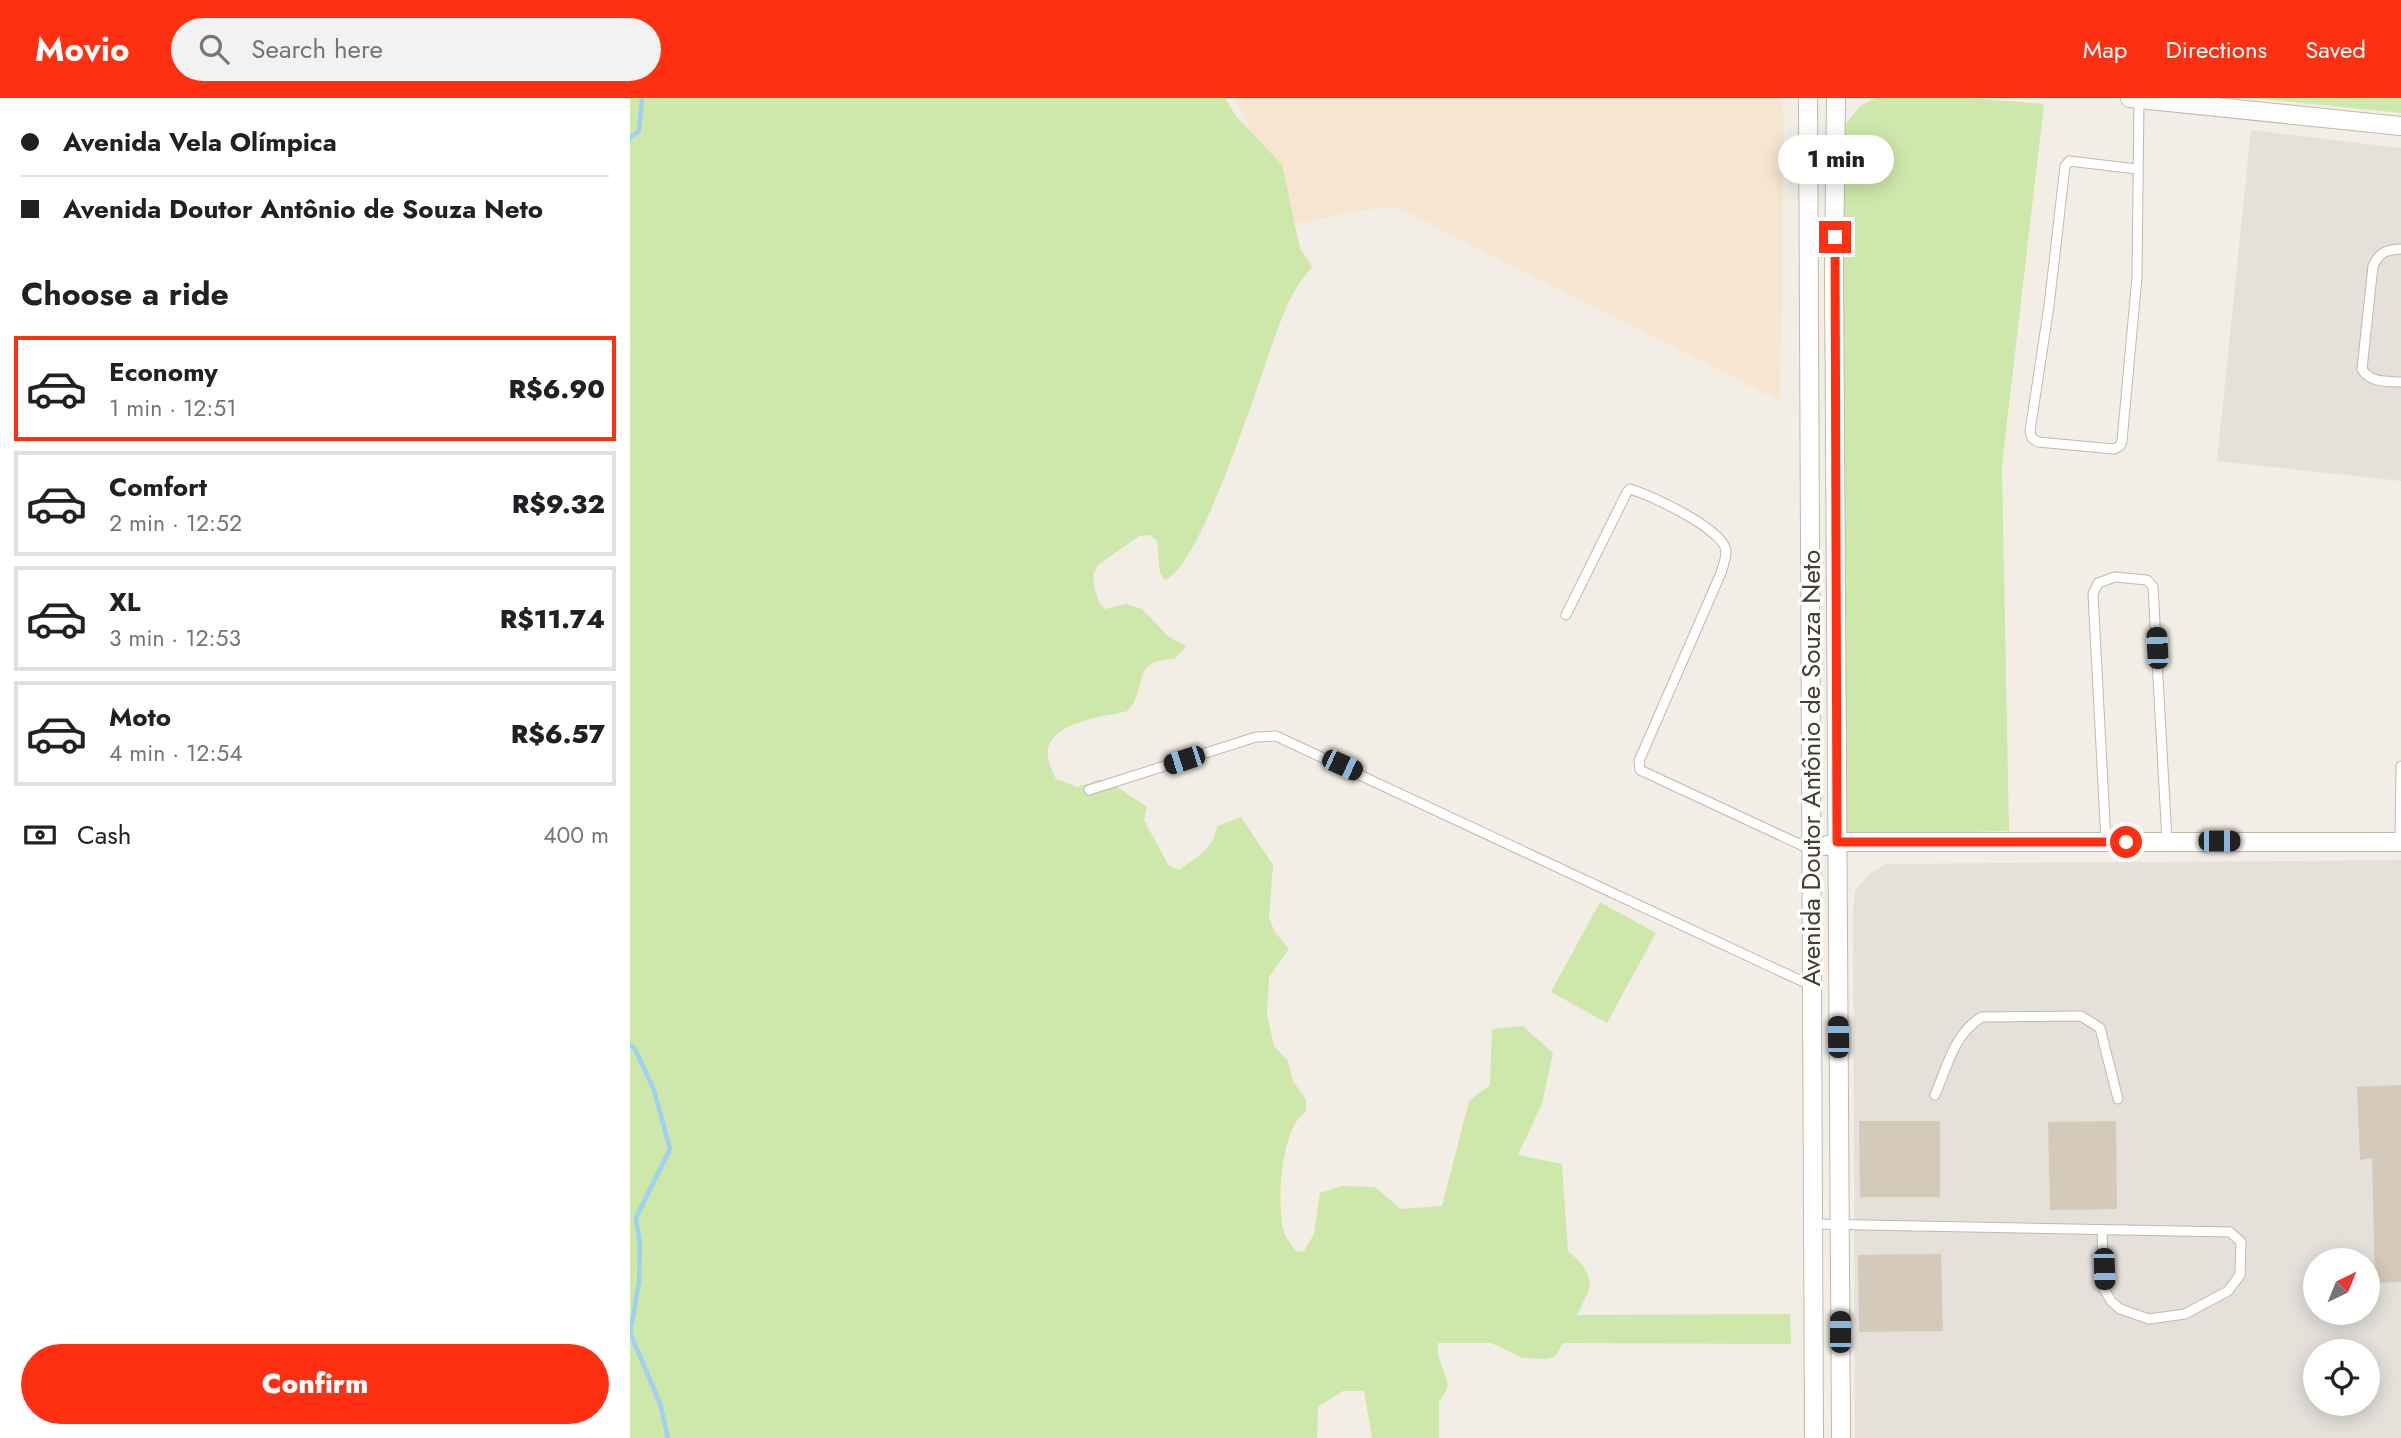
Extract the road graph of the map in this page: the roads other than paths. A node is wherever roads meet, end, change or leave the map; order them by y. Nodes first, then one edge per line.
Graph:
1 (1808, 98) edge
2 (1836, 98) edge
3 (2130, 98) edge
4 (2139, 99) edge
5 (2401, 126) edge
6 (2137, 169) junction
7 (2401, 249) edge
8 (1834, 265) junction
9 (1809, 266) junction
10 (2401, 382) edge
11 (1566, 615) dead end
12 (2401, 766) edge
13 (1089, 790) dead end
14 (2167, 841) junction
15 (1837, 842) junction
16 (2106, 842) junction
17 (2401, 842) edge
18 (1812, 850) junction
19 (1811, 985) junction
20 (1813, 1090) junction
21 (1839, 1092) junction
22 (1935, 1095) dead end
23 (2118, 1099) dead end
24 (1814, 1224) junction
25 (1839, 1226) junction
26 (2102, 1230) junction
27 (1814, 1438) edge
28 (1841, 1438) edge

1 - 9 street, Avenida Doutor Antônio de Souza Neto
2 - 8 street, Avenida Doutor Antônio de Souza Neto
3 - 4 street
4 - 5 street
4 - 6 lane
6 - 6 lane
7 - 10 lane
8 - 9 street
8 - 15 street, Avenida Doutor Antônio de Souza Neto
9 - 18 street, Avenida Doutor Antônio de Souza Neto
11 - 18 lane
12 - 17 lane
13 - 19 lane
14 - 16 street
14 - 16 lane
14 - 17 street
15 - 16 street
15 - 18 street
15 - 21 street, Avenida Doutor Antônio de Souza Neto
18 - 19 street, Avenida Doutor Antônio de Souza Neto
19 - 20 street, Avenida Doutor Antônio de Souza Neto
20 - 21 lane
20 - 24 street, Avenida Doutor Antônio de Souza Neto
21 - 25 street, Avenida Doutor Antônio de Souza Neto
22 - 23 lane
24 - 25 lane
24 - 27 street, Avenida Doutor Antônio de Souza Neto
25 - 26 lane
25 - 28 street, Avenida Doutor Antônio de Souza Neto
26 - 26 lane

